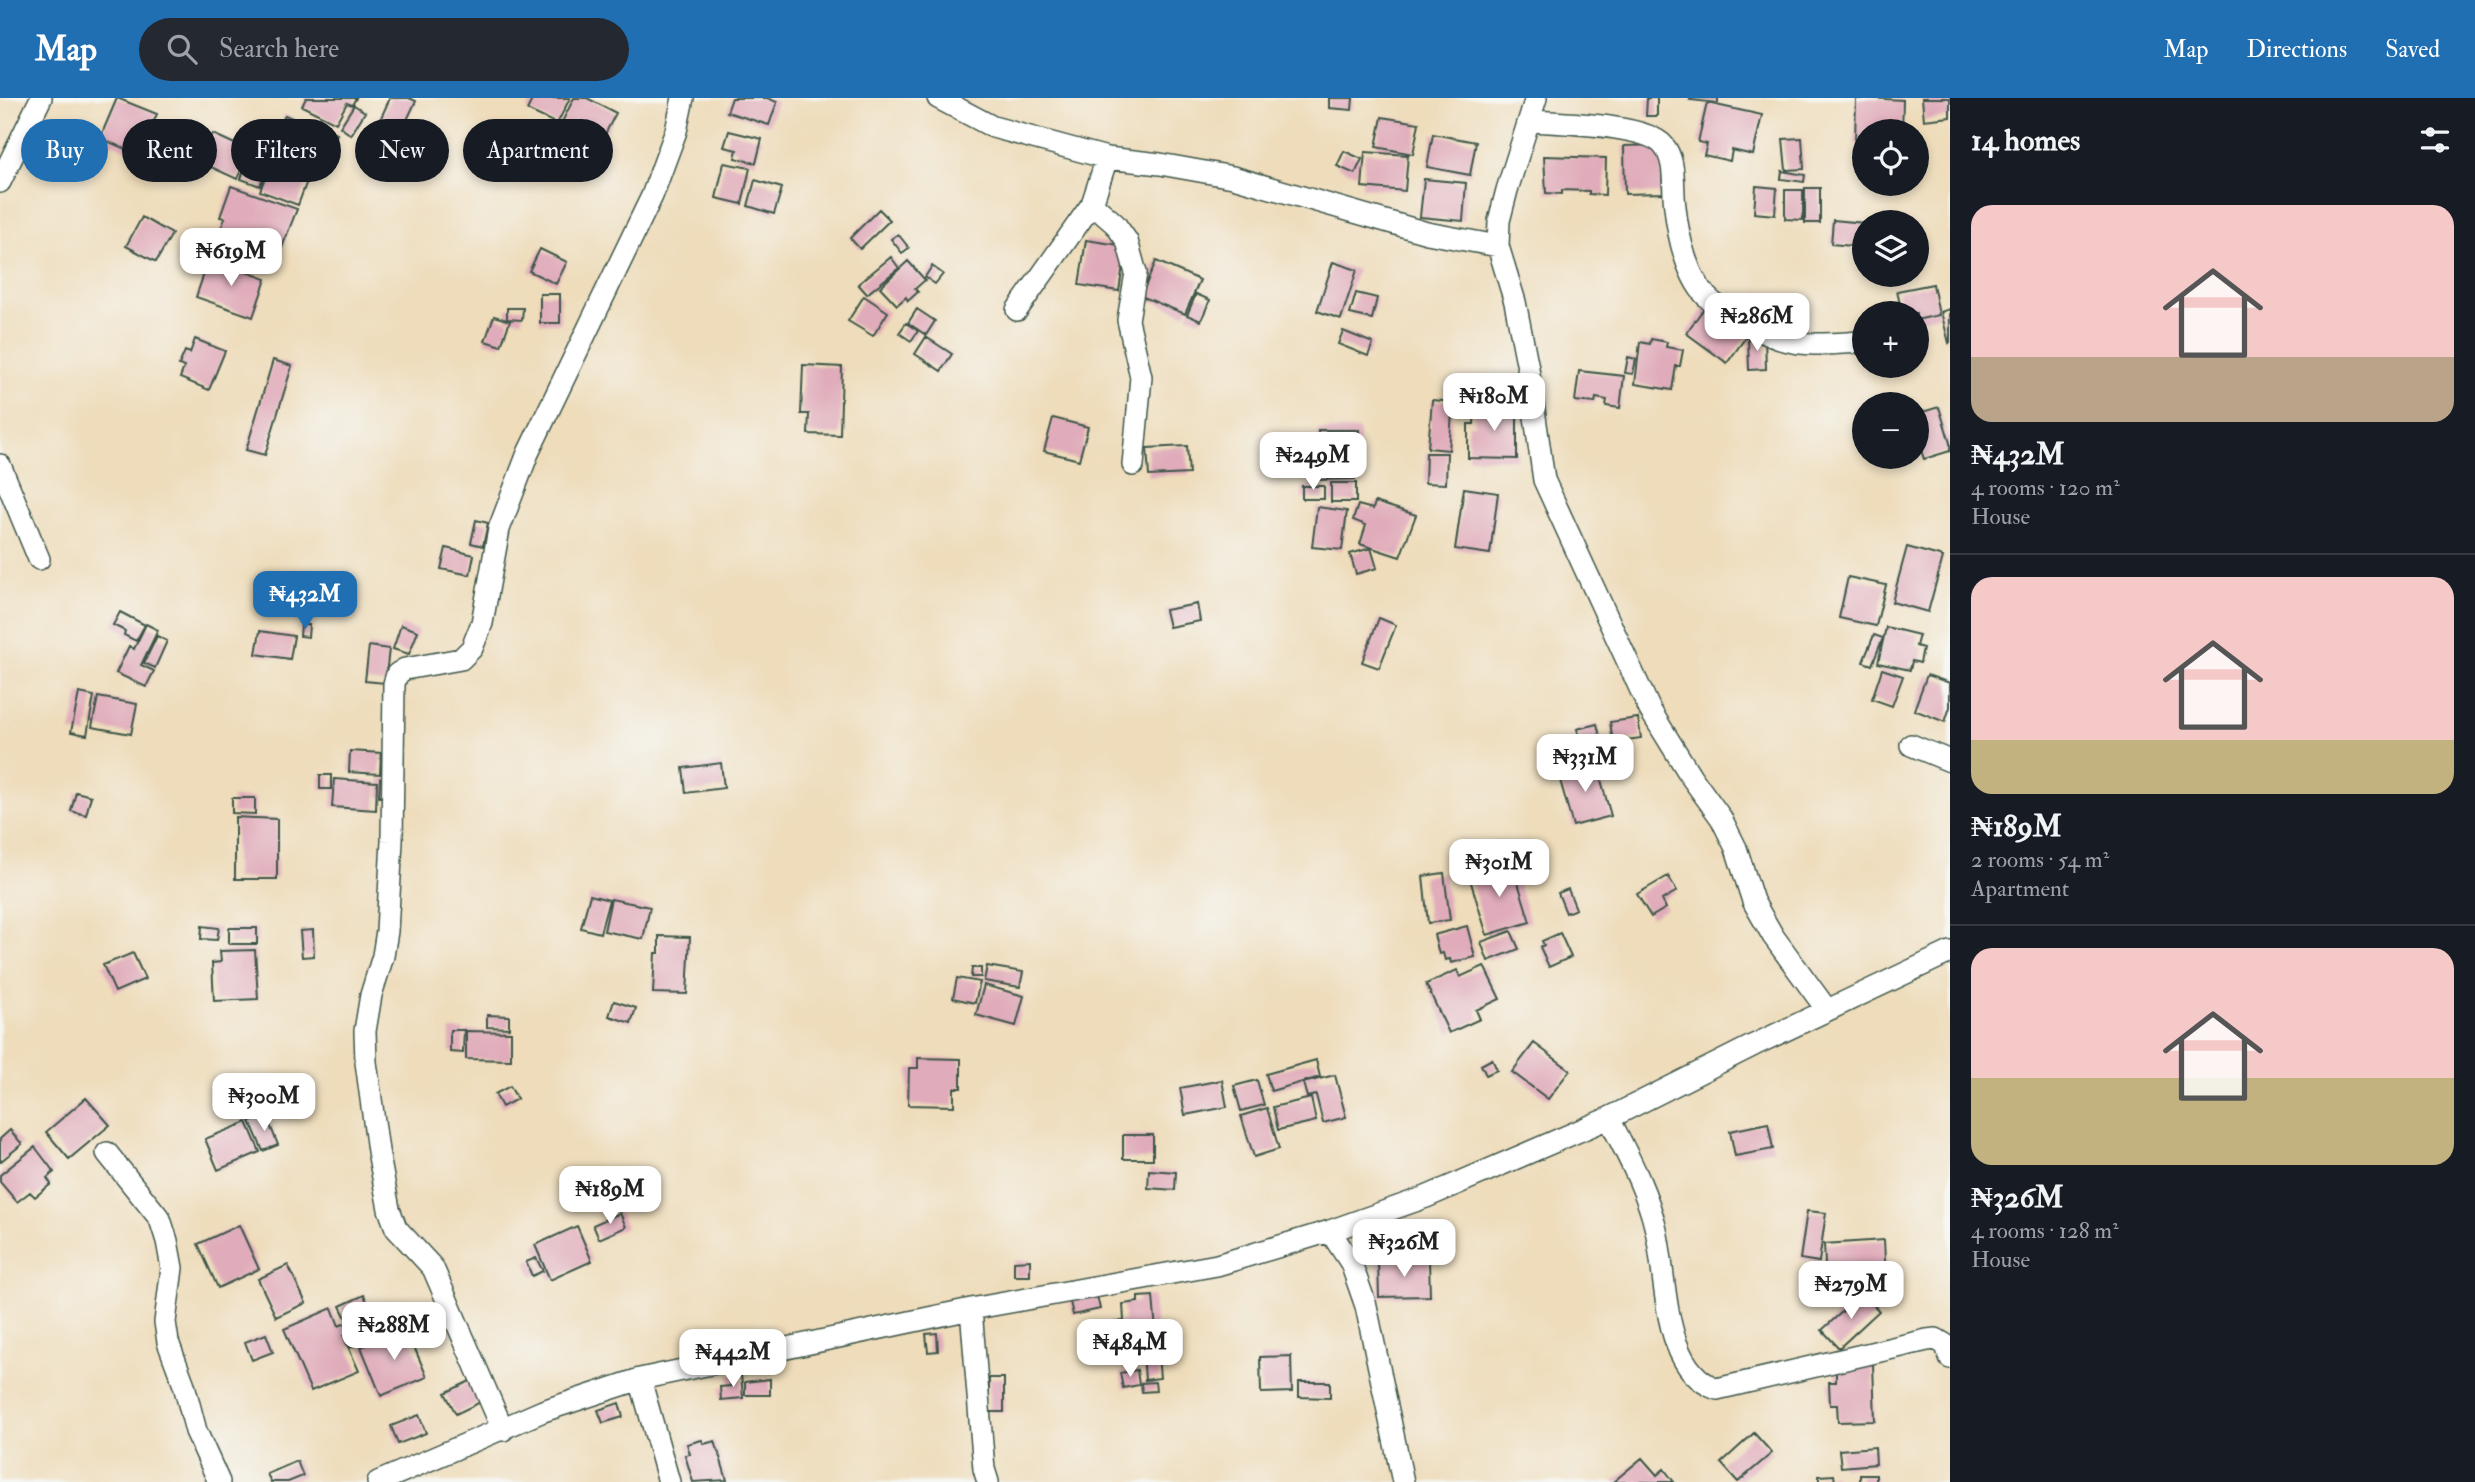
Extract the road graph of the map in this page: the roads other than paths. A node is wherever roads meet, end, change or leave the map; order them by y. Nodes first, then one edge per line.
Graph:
1 (41, 98) edge
2 (683, 98) edge
3 (938, 98) edge
4 (1536, 98) edge
5 (1529, 121) junction
6 (1107, 158) junction
7 (0, 182) edge
8 (1092, 204) junction
9 (1498, 246) junction
10 (1017, 310) dead end
11 (1852, 343) edge
12 (0, 465) edge
13 (1133, 465) dead end
14 (38, 559) dead end
15 (1911, 745) dead end
16 (1950, 761) edge
17 (1950, 952) edge
18 (1827, 1010) junction
19 (1609, 1118) junction
20 (107, 1153) dead end
21 (1330, 1231) junction
22 (971, 1309) junction
23 (1950, 1358) edge
24 (640, 1379) junction
25 (503, 1430) junction
26 (219, 1482) edge
27 (378, 1482) edge
28 (669, 1482) edge
29 (988, 1482) edge
30 (1403, 1482) edge

1 - 7 street
2 - 25 street
3 - 6 street
4 - 5 street
5 - 9 street
5 - 11 street
6 - 8 street
6 - 9 street
8 - 10 street
8 - 13 street
9 - 18 street
12 - 14 street
15 - 16 street
17 - 18 street
18 - 19 street
19 - 21 street
19 - 23 street
20 - 26 street
21 - 22 street
21 - 30 street
22 - 24 street
22 - 29 street
24 - 25 street
24 - 28 street
25 - 27 street

